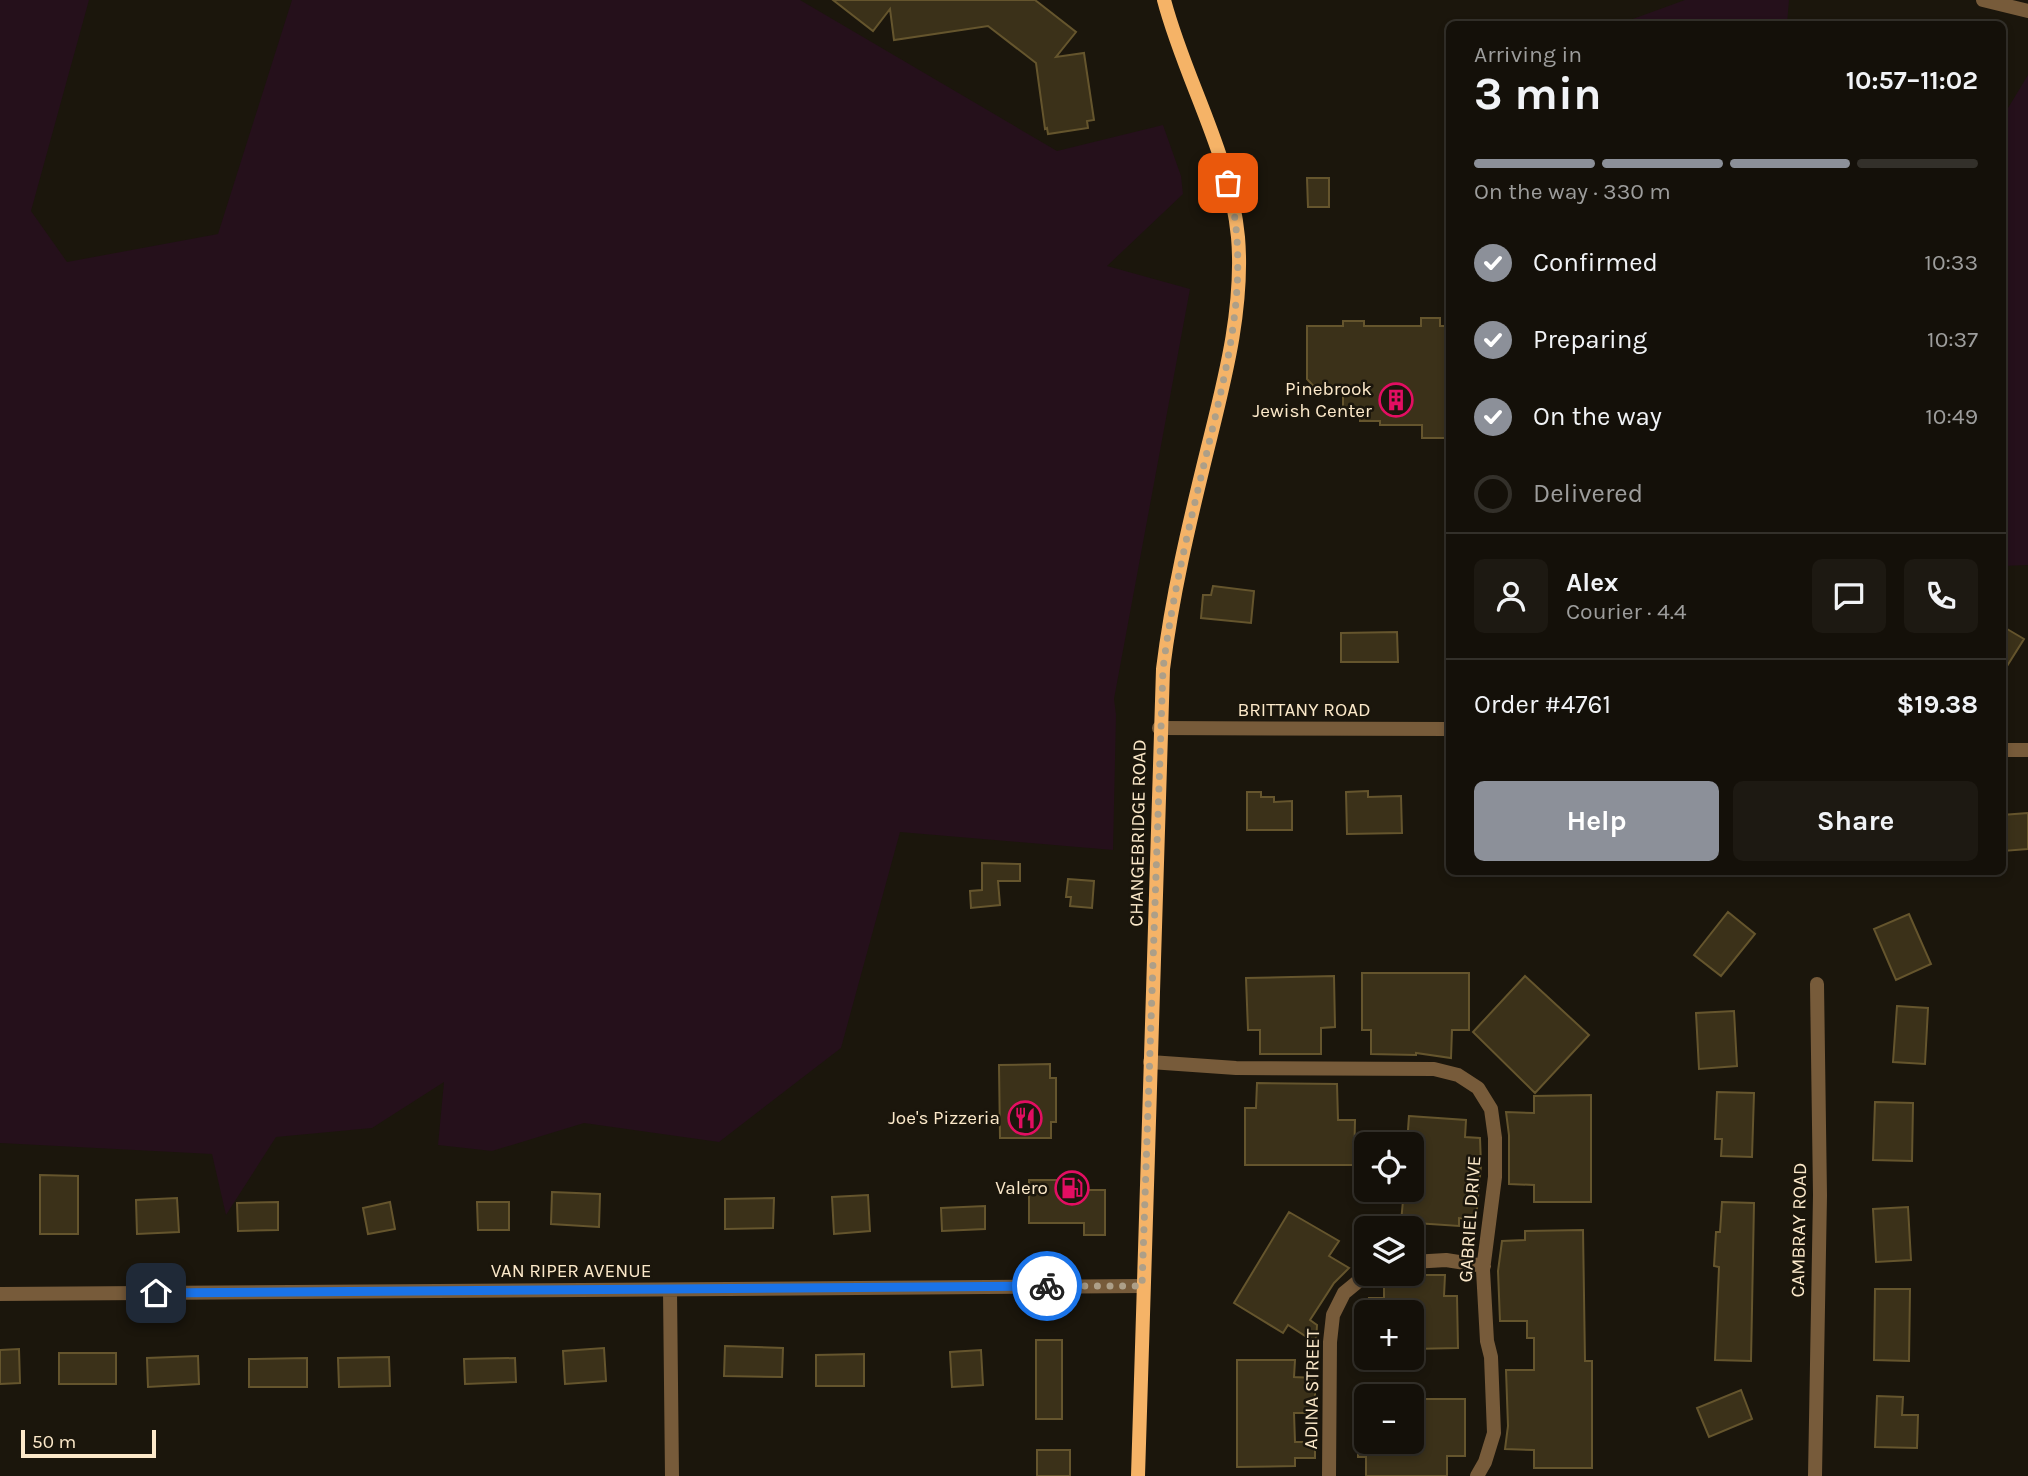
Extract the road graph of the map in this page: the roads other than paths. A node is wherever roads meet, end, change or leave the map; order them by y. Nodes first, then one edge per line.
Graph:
1 (1164, 0) edge
2 (1983, 0) edge
3 (2028, 11) edge
4 (1160, 728) junction
5 (1446, 729) edge
6 (2006, 750) edge
7 (2028, 750) edge
8 (1817, 984) dead end
9 (1150, 1062) junction
10 (1424, 1261) edge
11 (1484, 1266) junction
12 (1354, 1285) edge
13 (1142, 1286) junction
14 (670, 1290) junction
15 (0, 1294) edge
16 (671, 1476) edge
17 (1138, 1476) edge
18 (1329, 1476) edge
19 (1477, 1476) edge
20 (1815, 1476) edge

1 - 4 main road, CHANGEBRIDGE ROAD
2 - 3 street
4 - 5 street, BRITTANY ROAD
4 - 9 main road, CHANGEBRIDGE ROAD
6 - 7 street
8 - 20 street, CAMBRAY ROAD
9 - 11 street, GABRIEL DRIVE
9 - 13 main road, CHANGEBRIDGE ROAD
10 - 11 street
11 - 19 street, GABRIEL DRIVE
12 - 18 street, ADINA STREET
13 - 14 street, VAN RIPER AVENUE
13 - 17 main road, CHANGEBRIDGE ROAD
14 - 15 street, VAN RIPER AVENUE
14 - 16 street

